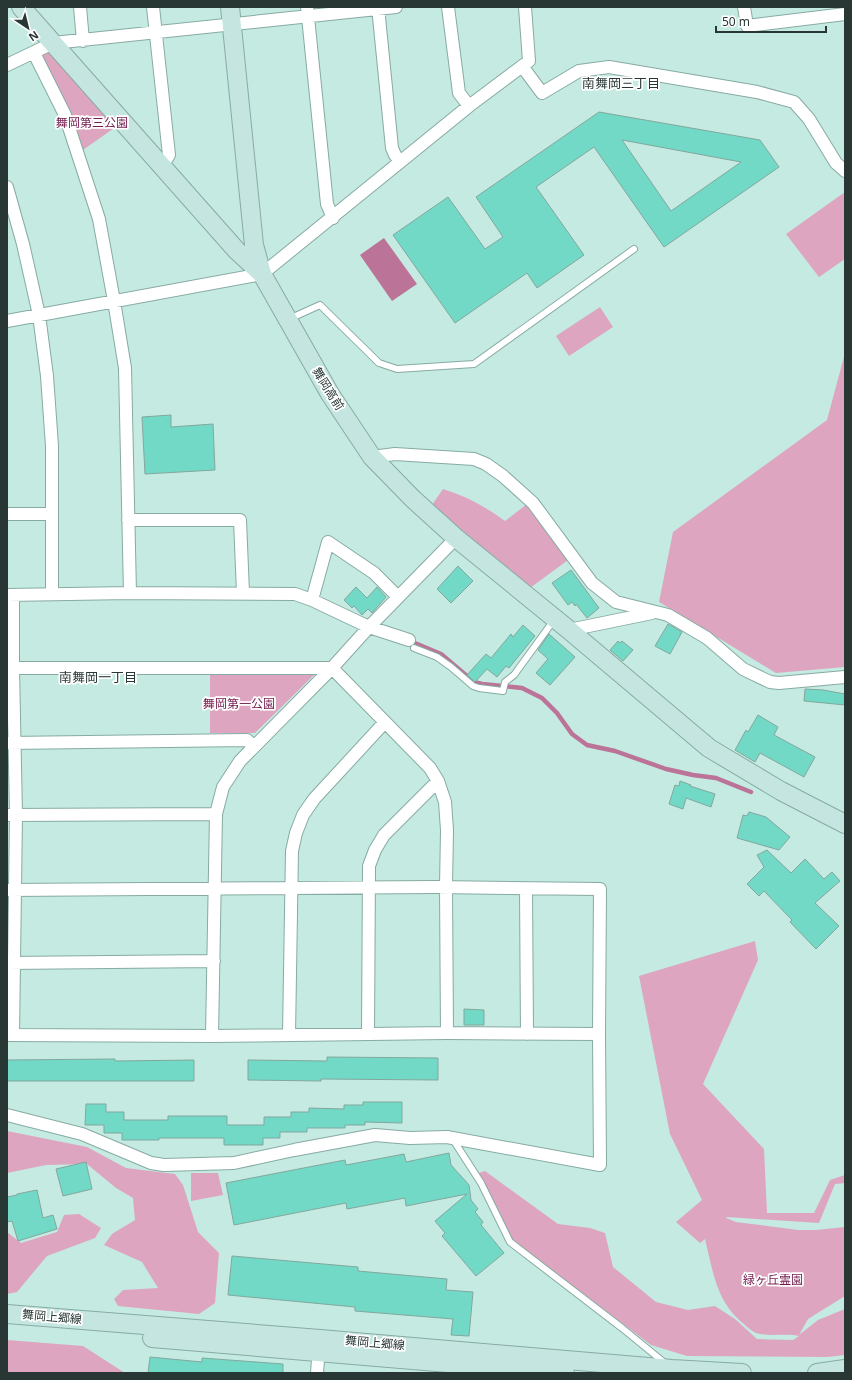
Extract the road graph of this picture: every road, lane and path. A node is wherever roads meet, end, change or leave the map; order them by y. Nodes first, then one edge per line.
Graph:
1 (21, 7) edge
2 (80, 7) edge
3 (153, 7) edge
4 (230, 7) edge
5 (396, 7) edge
6 (448, 7) edge
7 (525, 7) edge
8 (744, 7) edge
9 (379, 8) edge
10 (308, 12) edge
11 (845, 14) edge
12 (232, 25) junction
13 (156, 33) junction
14 (83, 41) junction
15 (53, 43) junction
16 (34, 52) junction
17 (7, 65) edge
18 (522, 66) junction
19 (468, 106) junction
20 (400, 161) junction
21 (162, 166) junction
22 (845, 171) edge
23 (7, 187) edge
24 (333, 218) junction
25 (634, 249) dead end
26 (262, 274) junction
27 (114, 301) junction
28 (39, 314) junction
29 (287, 320) junction
30 (7, 321) edge
31 (372, 457) junction
32 (7, 514) edge
33 (51, 514) junction
34 (128, 520) junction
35 (456, 538) junction
36 (52, 593) junction
37 (130, 593) junction
38 (243, 593) junction
39 (10, 595) edge
40 (398, 598) junction
41 (312, 600) junction
42 (657, 612) junction
43 (562, 624) junction
44 (369, 627) junction
45 (410, 644) joint
46 (10, 668) edge
47 (332, 668) junction
48 (845, 678) edge
49 (385, 722) junction
50 (11, 743) edge
51 (254, 747) junction
52 (438, 781) junction
53 (216, 814) junction
54 (12, 815) edge
55 (845, 824) edge
56 (446, 887) junction
57 (215, 888) junction
58 (368, 888) junction
59 (291, 889) junction
60 (526, 889) junction
61 (11, 890) edge
62 (214, 961) junction
63 (11, 963) edge
64 (447, 1033) junction
65 (368, 1034) junction
66 (527, 1034) junction
67 (599, 1034) junction
68 (10, 1035) edge
69 (289, 1035) junction
70 (212, 1036) junction
71 (7, 1115) edge
72 (452, 1138) junction
73 (7, 1314) edge
74 (7, 1325) edge
75 (319, 1345) junction
76 (495, 1364) edge
77 (845, 1369) edge
78 (673, 1370) edge
79 (317, 1373) edge
80 (565, 1373) edge
81 (742, 1373) edge
82 (817, 1373) edge

1 - 15 street
2 - 14 street
3 - 13 street
4 - 12 street
5 - 9 street
6 - 19 street
7 - 18 street
8 - 11 street
9 - 10 street
9 - 20 street
10 - 12 street
10 - 24 street
12 - 13 street
12 - 26 street
13 - 14 street
13 - 21 street
14 - 15 street
15 - 16 street
15 - 21 street
16 - 17 street
16 - 27 street
18 - 19 street
18 - 22 street
19 - 20 street
20 - 24 street
21 - 26 street
23 - 28 street
24 - 26 street
25 - 29 lane
26 - 27 street
26 - 29 street, 舞岡高前
27 - 28 street
27 - 34 street
28 - 30 street
28 - 33 street
29 - 31 street, 舞岡高前
31 - 35 street, 舞岡高前
31 - 42 street
32 - 33 street
33 - 36 street
34 - 37 street
34 - 38 street
35 - 40 street
35 - 43 street, 舞岡高前
36 - 37 street
36 - 39 street
37 - 38 street
38 - 41 street
39 - 46 street
40 - 41 street
40 - 44 street
41 - 44 street
42 - 43 street
42 - 48 street
43 - 45 lane
43 - 55 street, 舞岡高前
44 - 45 street
44 - 47 street
46 - 47 street
46 - 50 street
47 - 49 street
47 - 51 street
49 - 52 street
49 - 59 street
50 - 51 street
50 - 54 street
51 - 53 street
52 - 56 street
52 - 58 street
53 - 54 street
53 - 57 street
54 - 61 street
56 - 58 street
56 - 60 street
56 - 64 street
57 - 59 street
57 - 61 street
57 - 62 street
58 - 59 street
58 - 65 street
59 - 69 street
60 - 66 street
60 - 67 street
61 - 63 street
62 - 63 street
62 - 70 street
63 - 68 street
64 - 65 street
64 - 66 street
65 - 69 street
66 - 67 street
67 - 72 street
68 - 70 street
69 - 70 street
71 - 72 street
72 - 78 lane
73 - 75 street, 舞岡上郷線
74 - 75 street, 舞岡上郷線
75 - 76 street, 舞岡上郷線
75 - 79 street
76 - 78 street, 舞岡上郷線
76 - 80 street, 舞岡上郷線
77 - 82 street
78 - 81 street, 舞岡上郷線

